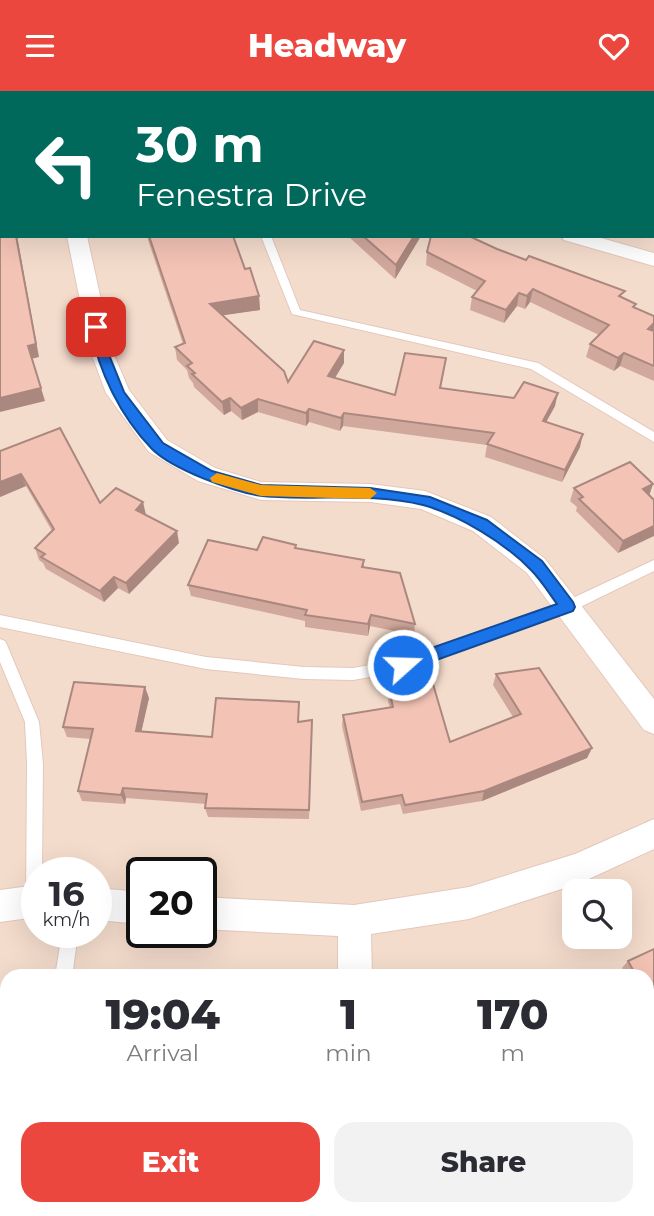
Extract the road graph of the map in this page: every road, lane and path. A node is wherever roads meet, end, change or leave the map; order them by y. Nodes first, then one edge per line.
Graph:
1 (77, 238) edge
2 (267, 238) edge
3 (578, 238) edge
4 (654, 260) edge
5 (654, 437) edge
6 (654, 565) edge
7 (567, 607) junction
8 (0, 621) edge
9 (0, 645) edge
10 (654, 721) edge
11 (654, 834) edge
12 (35, 857) edge
13 (21, 902) edge
14 (0, 906) edge
15 (217, 914) edge
16 (354, 921) junction
17 (68, 948) edge
18 (64, 969) edge
19 (355, 969) edge

1 - 7 street
2 - 5 lane
3 - 4 street
6 - 7 lane
7 - 8 lane
7 - 10 street
9 - 12 lane
11 - 16 street
13 - 14 street
15 - 16 street
16 - 19 street
17 - 18 lane

